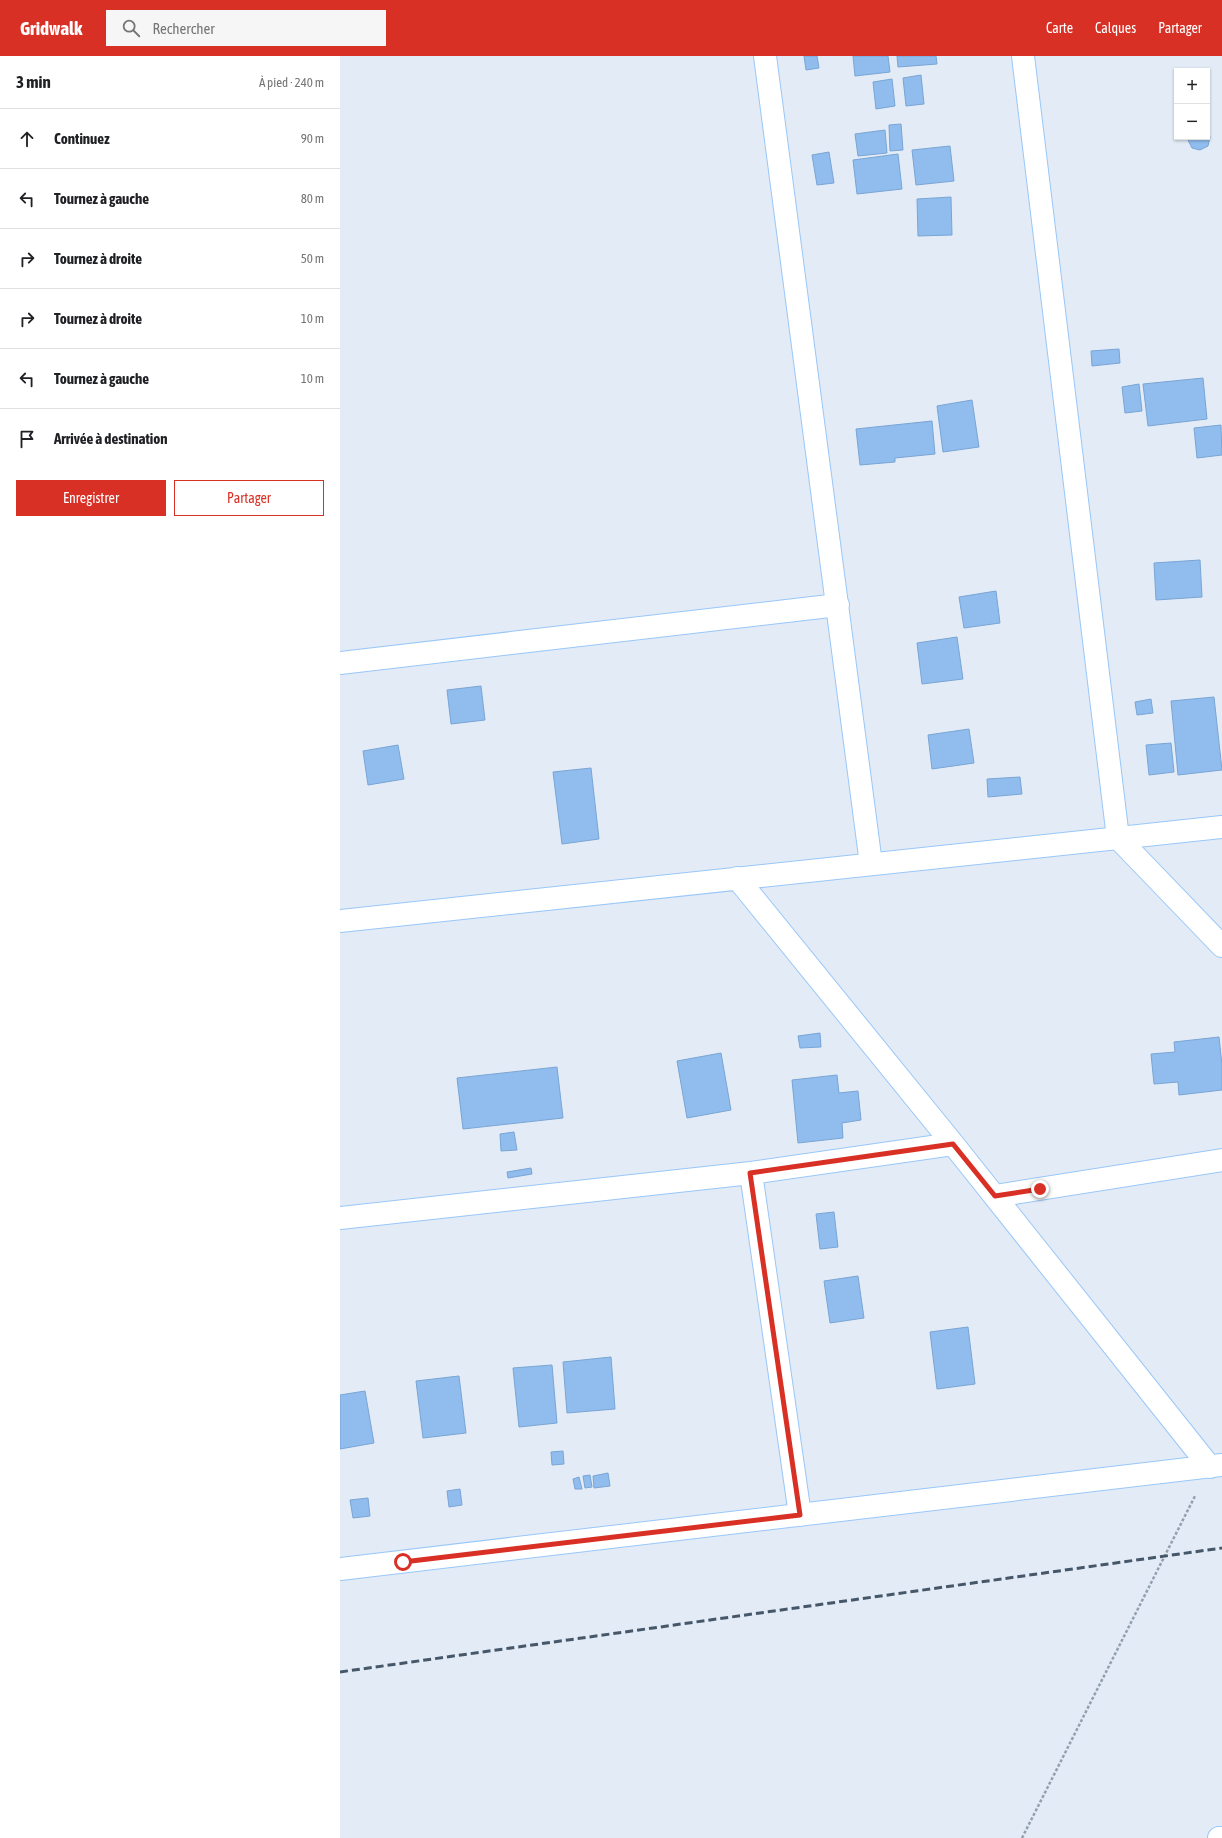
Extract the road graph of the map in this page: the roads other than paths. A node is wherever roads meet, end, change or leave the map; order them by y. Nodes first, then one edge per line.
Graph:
1 (765, 56) edge
2 (1023, 56) edge
3 (838, 605) junction
4 (340, 663) edge
5 (1222, 827) edge
6 (1118, 838) junction
7 (871, 864) junction
8 (738, 878) junction
9 (340, 921) edge
10 (1222, 946) edge
11 (953, 1144) junction
12 (1222, 1160) edge
13 (750, 1173) junction
14 (995, 1196) junction
15 (340, 1218) edge
16 (1216, 1466) edge
17 (800, 1515) junction
18 (340, 1569) edge
19 (1219, 1838) edge
20 (1222, 1838) edge

1 - 3 street
2 - 6 street
3 - 4 street
3 - 7 street
5 - 6 street
6 - 7 street
6 - 10 street
7 - 8 street
8 - 9 street
8 - 11 street
11 - 13 street
11 - 14 street
12 - 14 street
13 - 15 street
13 - 17 street
14 - 16 street
16 - 17 street
17 - 18 street
19 - 20 street

